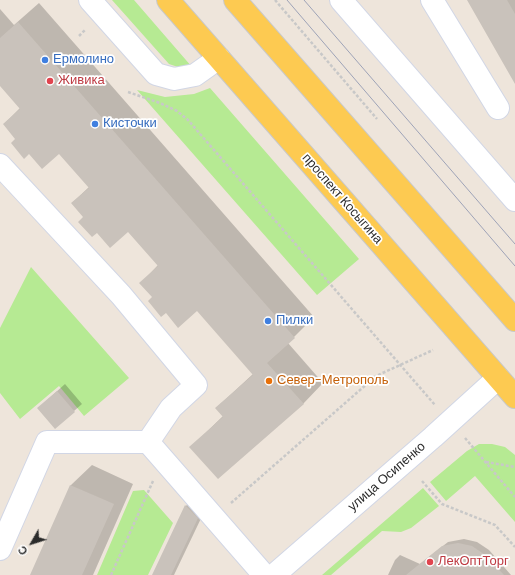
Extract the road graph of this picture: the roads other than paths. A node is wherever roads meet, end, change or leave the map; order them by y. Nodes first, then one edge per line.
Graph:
1 (90, 0) edge
2 (168, 0) edge
3 (235, 0) edge
4 (432, 0) edge
5 (351, 4) edge
6 (219, 58) junction
7 (498, 108) dead end
8 (0, 164) edge
9 (515, 200) edge
10 (515, 320) edge
11 (498, 378) junction
12 (515, 398) edge
13 (148, 442) junction
14 (0, 549) edge
15 (264, 575) edge
16 (274, 575) edge

1 - 6 street
2 - 6 main road, проспект Косыгина
3 - 10 main road
4 - 7 street
5 - 9 street
6 - 11 main road, проспект Косыгина
8 - 13 street
11 - 12 main road, проспект Косыгина
11 - 16 street, улица Осипенко
13 - 14 street
13 - 15 street

